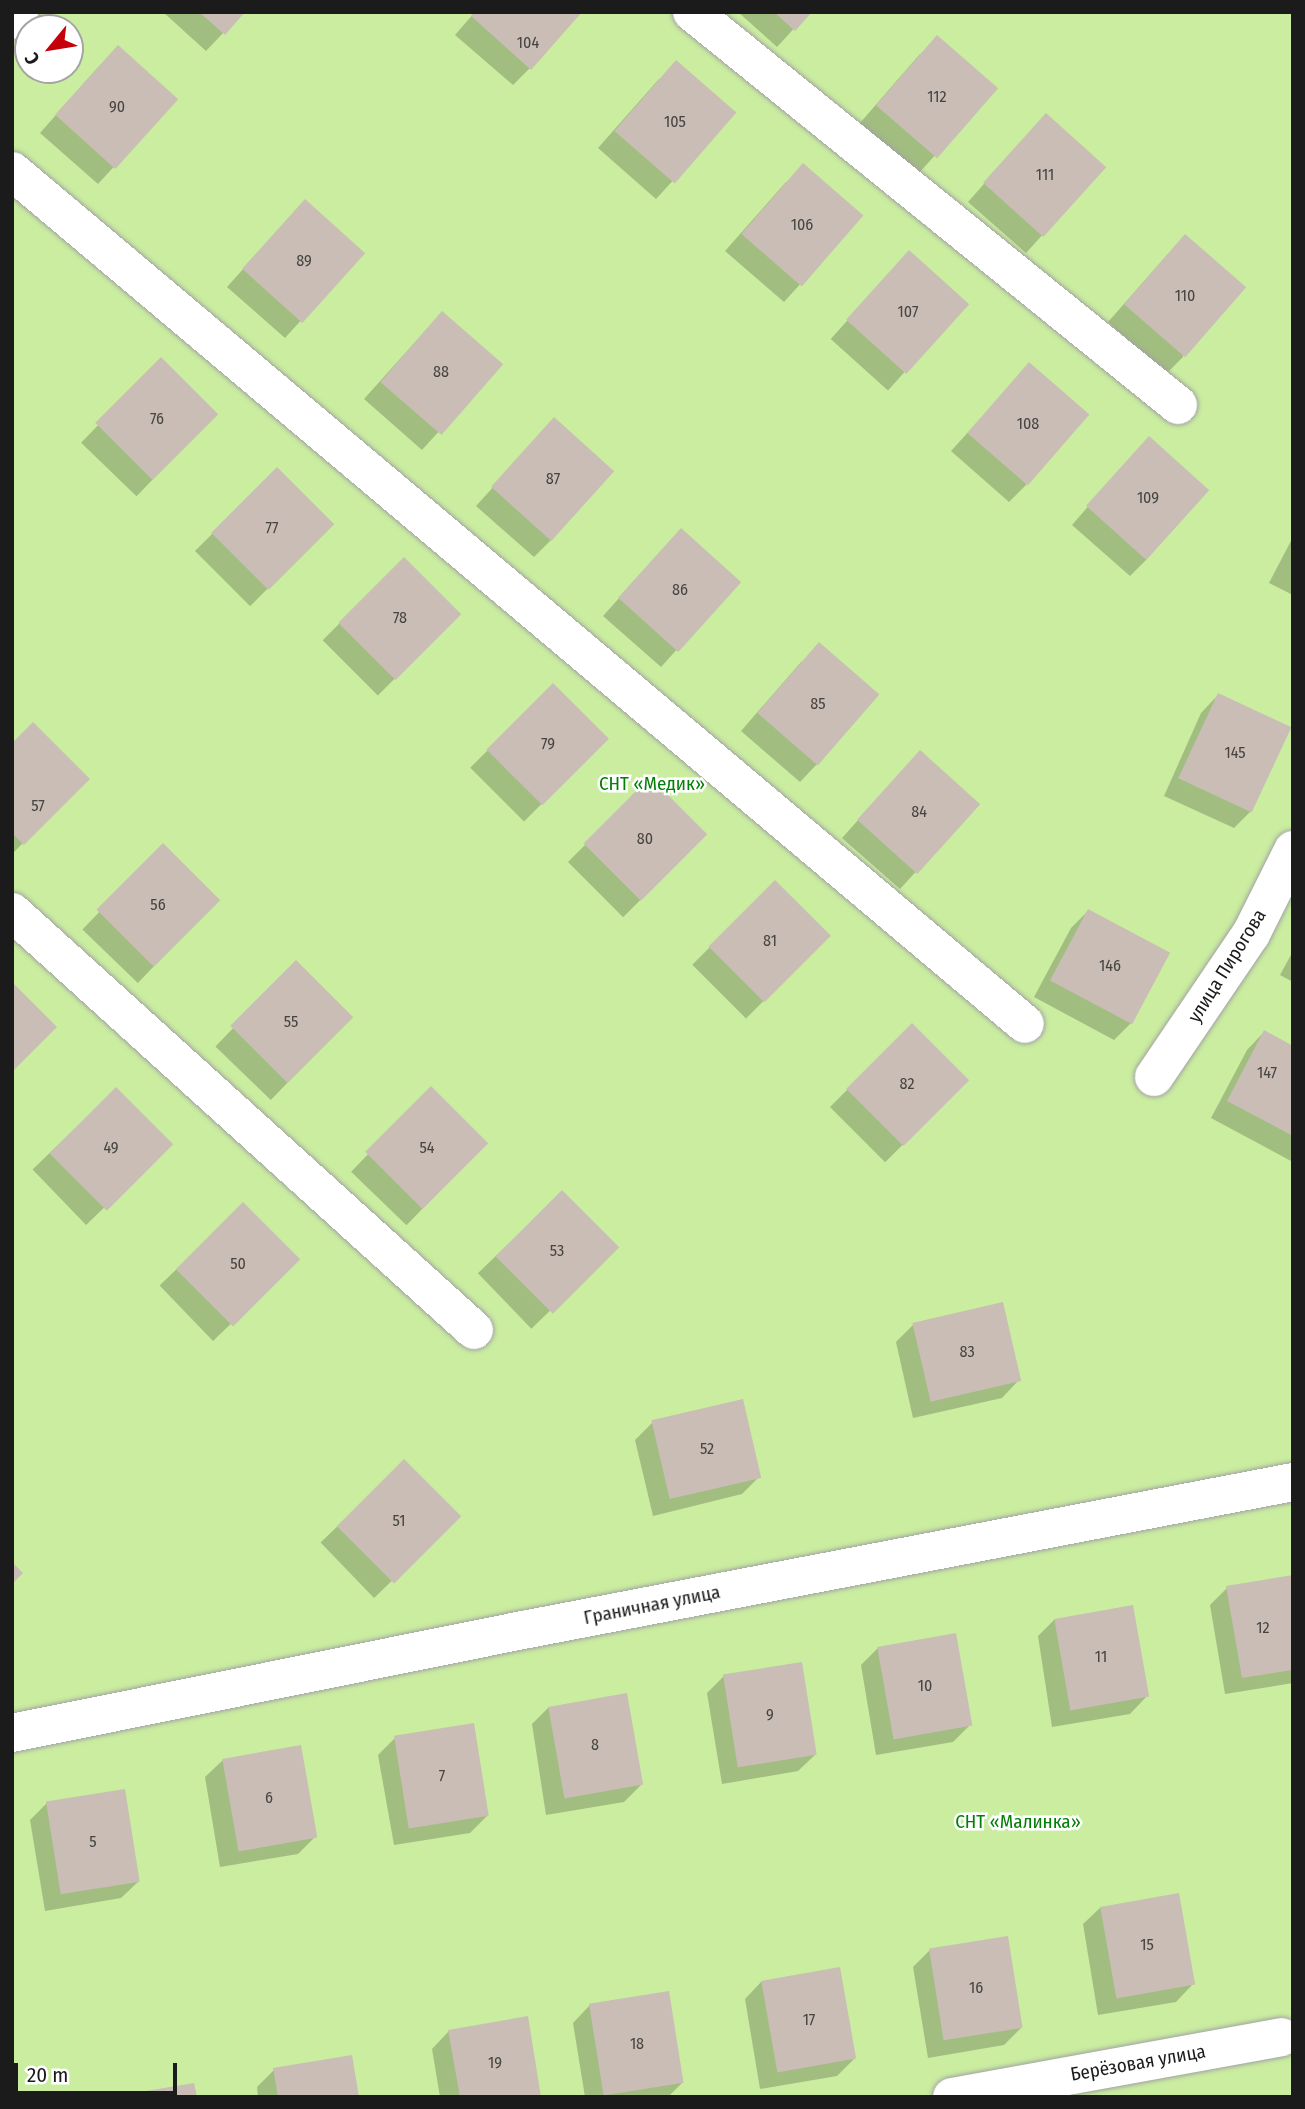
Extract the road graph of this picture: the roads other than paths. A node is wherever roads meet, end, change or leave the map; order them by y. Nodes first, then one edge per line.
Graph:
1 (19, 12) edge
2 (692, 12) edge
3 (12, 20) edge
4 (12, 171) edge
5 (1178, 405) dead end
6 (1293, 850) edge
7 (12, 912) edge
8 (1025, 1024) dead end
9 (1154, 1077) dead end
10 (474, 1330) dead end
11 (1293, 1482) edge
12 (12, 1733) edge
13 (1282, 2037) dead end
14 (952, 2097) edge

1 - 3 street
2 - 5 street
4 - 8 street
6 - 9 street, улица Пирогова
7 - 10 street
11 - 12 street, Граничная улица
13 - 14 street, Берёзовая улица

